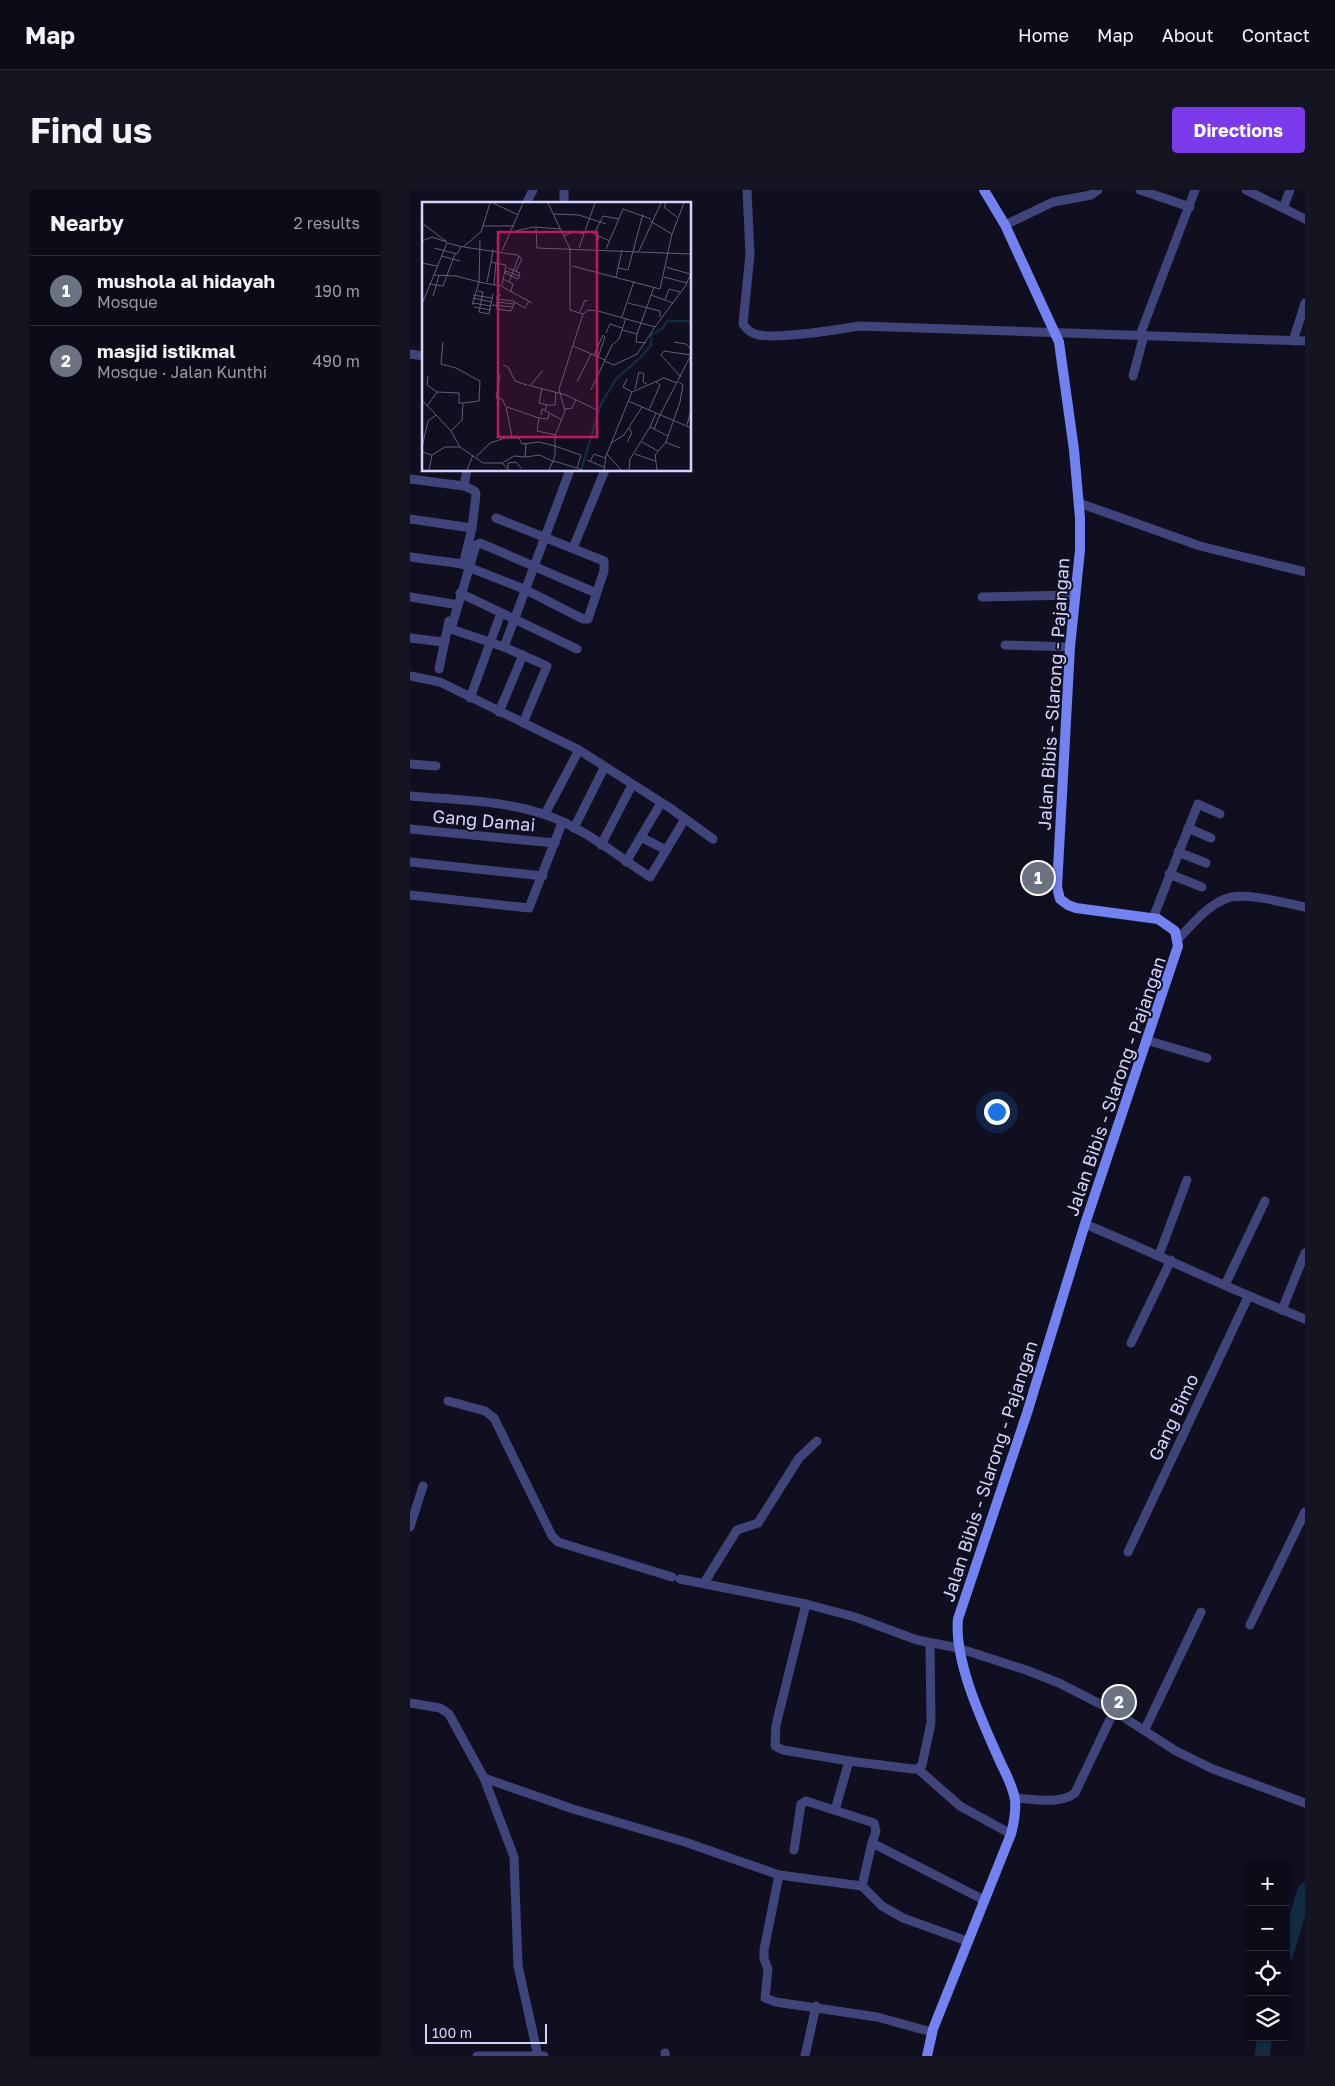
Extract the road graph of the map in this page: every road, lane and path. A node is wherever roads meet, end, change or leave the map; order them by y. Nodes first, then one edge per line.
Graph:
1 (532, 190) edge
2 (747, 190) edge
3 (984, 190) edge
4 (1098, 190) edge
5 (1140, 190) edge
6 (1195, 190) edge
7 (1246, 190) edge
8 (1290, 190) edge
9 (1258, 193) edge
10 (527, 202) edge
11 (1190, 207) junction
12 (1283, 208) junction
13 (1305, 220) edge
14 (1005, 225) junction
15 (1305, 302) edge
16 (1055, 332) junction
17 (1142, 335) junction
18 (1293, 341) junction
19 (1305, 341) edge
20 (1133, 376) dead end
21 (467, 471) edge
22 (570, 471) edge
23 (605, 471) edge
24 (410, 479) edge
25 (464, 486) junction
26 (1079, 503) junction
27 (496, 518) dead end
28 (410, 519) edge
29 (472, 528) junction
30 (544, 537) junction
31 (573, 548) junction
32 (410, 557) edge
33 (465, 566) junction
34 (534, 566) junction
35 (1305, 572) edge
36 (524, 589) junction
37 (460, 593) junction
38 (596, 593) junction
39 (1076, 595) junction
40 (410, 597) edge
41 (982, 597) dead end
42 (453, 604) junction
43 (501, 613) junction
44 (514, 619) junction
45 (410, 638) edge
46 (443, 642) junction
47 (491, 642) junction
48 (1005, 645) dead end
49 (504, 647) junction
50 (1070, 647) junction
51 (577, 649) dead end
52 (523, 655) junction
53 (439, 669) dead end
54 (410, 676) edge
55 (470, 698) junction
56 (500, 712) junction
57 (523, 723) junction
58 (579, 750) junction
59 (410, 764) edge
60 (436, 766) dead end
61 (604, 768) junction
62 (632, 785) junction
63 (410, 796) edge
64 (661, 803) junction
65 (545, 814) junction
66 (1220, 814) dead end
67 (685, 819) junction
68 (562, 822) junction
69 (574, 828) junction
70 (1188, 828) junction
71 (410, 829) edge
72 (641, 837) junction
73 (1211, 838) dead end
74 (713, 839) dead end
75 (555, 842) junction
76 (601, 845) junction
77 (666, 850) junction
78 (1178, 852) junction
79 (410, 862) edge
80 (626, 862) junction
81 (1206, 863) dead end
82 (1169, 874) junction
83 (542, 876) junction
84 (1202, 887) dead end
85 (410, 895) edge
86 (1305, 907) edge
87 (1153, 918) junction
88 (1178, 939) junction
89 (1146, 1040) junction
90 (1207, 1058) dead end
91 (1187, 1180) dead end
92 (1265, 1201) dead end
93 (1085, 1224) junction
94 (1305, 1254) edge
95 (1160, 1255) junction
96 (1172, 1260) junction
97 (1225, 1285) junction
98 (1248, 1297) junction
99 (1282, 1310) junction
100 (1305, 1319) edge
101 (1131, 1343) dead end
102 (448, 1401) dead end
103 (817, 1441) dead end
104 (423, 1486) dead end
105 (1305, 1512) edge
106 (410, 1527) edge
107 (1128, 1552) dead end
108 (704, 1583) junction
109 (806, 1604) junction
110 (1201, 1612) dead end
111 (1250, 1625) dead end
112 (930, 1644) junction
113 (958, 1648) junction
114 (410, 1703) edge
115 (1114, 1711) junction
116 (1145, 1730) junction
117 (849, 1761) junction
118 (918, 1769) junction
119 (484, 1778) junction
120 (1015, 1798) junction
121 (1305, 1803) edge
122 (835, 1810) junction
123 (1011, 1834) junction
124 (872, 1843) junction
125 (794, 1850) dead end
126 (779, 1875) junction
127 (862, 1886) junction
128 (984, 1900) junction
129 (966, 1941) junction
130 (816, 2006) junction
131 (932, 2032) junction
132 (477, 2056) edge
133 (538, 2056) edge
134 (544, 2056) edge
135 (805, 2056) edge
136 (927, 2056) edge

1 - 10 street
2 - 16 street
3 - 14 main road, Jalan Bibis - Slarong - Pajangan
4 - 14 street
5 - 11 street
6 - 11 street
7 - 9 street
8 - 12 street
9 - 12 street
11 - 17 street
12 - 13 street
14 - 16 main road, Jalan Bibis - Slarong - Pajangan
15 - 18 street
16 - 17 street
16 - 26 main road, Jalan Bibis - Slarong - Pajangan
17 - 18 street
17 - 20 street
18 - 19 street
21 - 25 street
22 - 30 street
23 - 31 street
24 - 25 street
25 - 29 street
26 - 35 street
26 - 39 main road, Jalan Bibis - Slarong - Pajangan
27 - 30 street
28 - 29 street
29 - 33 street
30 - 31 street
30 - 34 street
31 - 38 street
32 - 33 street
33 - 34 street
33 - 36 street
33 - 37 street
33 - 42 street
34 - 36 street
34 - 38 street
36 - 38 street
36 - 44 street
37 - 43 street
37 - 47 street
39 - 41 street
39 - 50 main road, Jalan Bibis - Slarong - Pajangan
40 - 42 street
42 - 46 street
43 - 44 street
43 - 47 street
44 - 49 street
44 - 51 street
45 - 46 street
46 - 53 street
47 - 49 street
47 - 55 street
48 - 50 street
49 - 52 street
50 - 87 main road, Jalan Bibis - Slarong - Pajangan
52 - 56 street
52 - 57 street
54 - 55 street
55 - 56 street
56 - 57 street
57 - 58 street
58 - 61 street
58 - 65 street
59 - 60 street
61 - 62 street
61 - 69 street
62 - 64 street
62 - 76 street
63 - 65 street
64 - 67 street
64 - 72 street
65 - 68 street
66 - 70 street
67 - 74 street
67 - 77 street
68 - 69 street
68 - 75 street
69 - 76 street
70 - 73 street
70 - 78 street
71 - 75 street, Gang Damai
72 - 77 street
72 - 80 street
75 - 83 street
76 - 80 street
77 - 80 street
78 - 81 street
78 - 82 street
79 - 83 street
82 - 84 street
82 - 87 street
83 - 85 street
86 - 88 street
87 - 88 main road, Jalan Bibis - Slarong - Pajangan
88 - 89 main road, Jalan Bibis - Slarong - Pajangan
89 - 90 street
89 - 93 main road, Jalan Bibis - Slarong - Pajangan
91 - 95 street
92 - 97 street
93 - 95 street
93 - 113 main road, Jalan Bibis - Slarong - Pajangan
94 - 99 street
95 - 96 street
96 - 97 street
96 - 101 street
97 - 98 street
98 - 99 street
98 - 107 street, Gang Bimo
99 - 100 street
102 - 108 street
103 - 108 street
104 - 106 street
105 - 111 street
108 - 109 street
109 - 112 street
109 - 117 street
110 - 116 street
112 - 113 street
112 - 118 street
113 - 115 street
113 - 120 main road, Jalan Bibis - Slarong - Pajangan
114 - 119 street
115 - 116 street
115 - 120 street
116 - 121 street
117 - 118 street
117 - 122 street
118 - 123 street
119 - 126 street
119 - 133 street
120 - 123 main road, Jalan Bibis - Slarong - Pajangan
122 - 124 street
122 - 125 street
123 - 128 main road, Jalan Bibis - Slarong - Pajangan
124 - 127 street
124 - 128 street
126 - 127 street
126 - 130 street
127 - 129 street
128 - 129 main road, Jalan Bibis - Slarong - Pajangan
129 - 131 main road, Jalan Bibis - Slarong - Pajangan
130 - 131 street
130 - 135 street
131 - 136 main road, Jalan Bibis - Slarong - Pajangan
132 - 133 street
133 - 134 street

